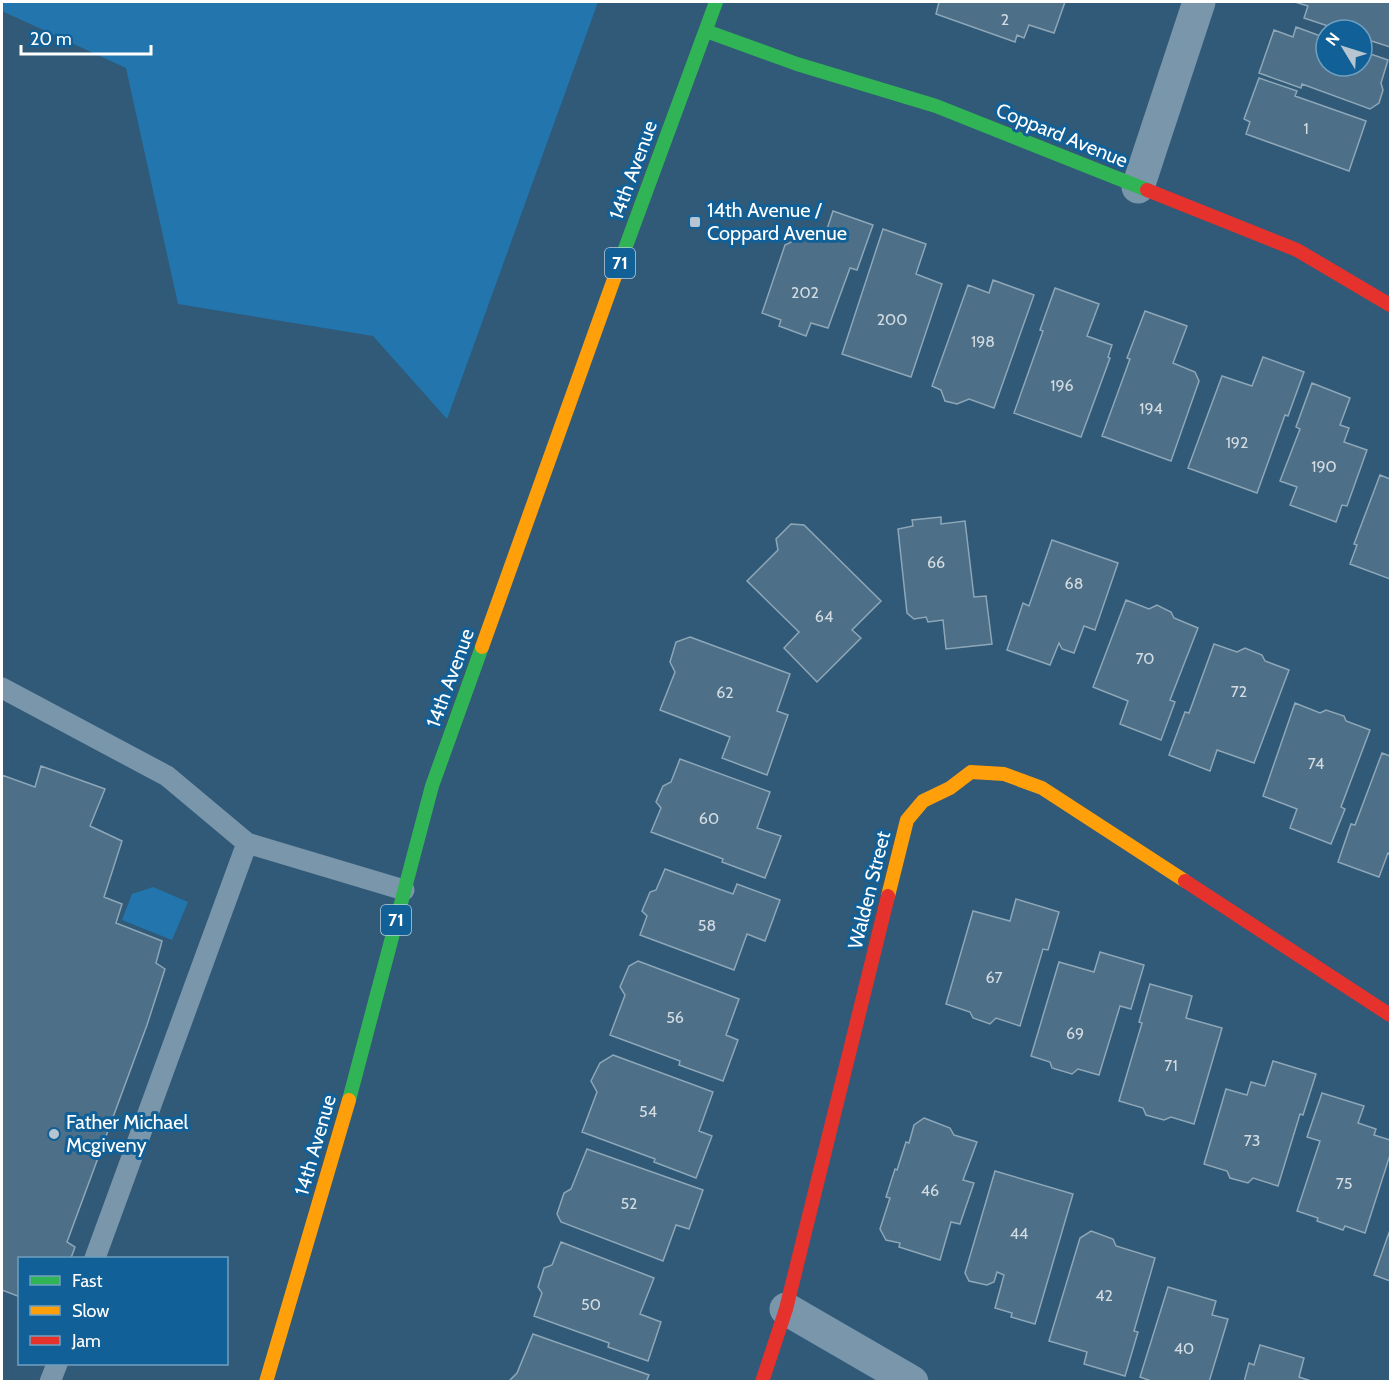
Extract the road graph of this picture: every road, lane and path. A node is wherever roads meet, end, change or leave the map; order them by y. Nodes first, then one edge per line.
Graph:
1 (716, 2) edge
2 (1199, 2) edge
3 (706, 31) junction
4 (1138, 187) junction
5 (1390, 305) edge
6 (2, 688) edge
7 (247, 843) junction
8 (404, 890) junction
9 (1390, 1015) edge
10 (95, 1257) edge
11 (786, 1309) junction
12 (57, 1365) edge
13 (50, 1382) edge
14 (266, 1382) edge
15 (762, 1382) edge
16 (912, 1382) edge

1 - 3 street, 14th Avenue / 71
2 - 4 street
3 - 4 street, Coppard Avenue
3 - 8 street, 14th Avenue / 71
4 - 5 street, Coppard Avenue
6 - 7 lane
7 - 8 lane
7 - 10 lane
8 - 14 street, 14th Avenue / 71
9 - 11 street, Walden Street
11 - 15 street, Walden Street
11 - 16 street
12 - 13 lane

